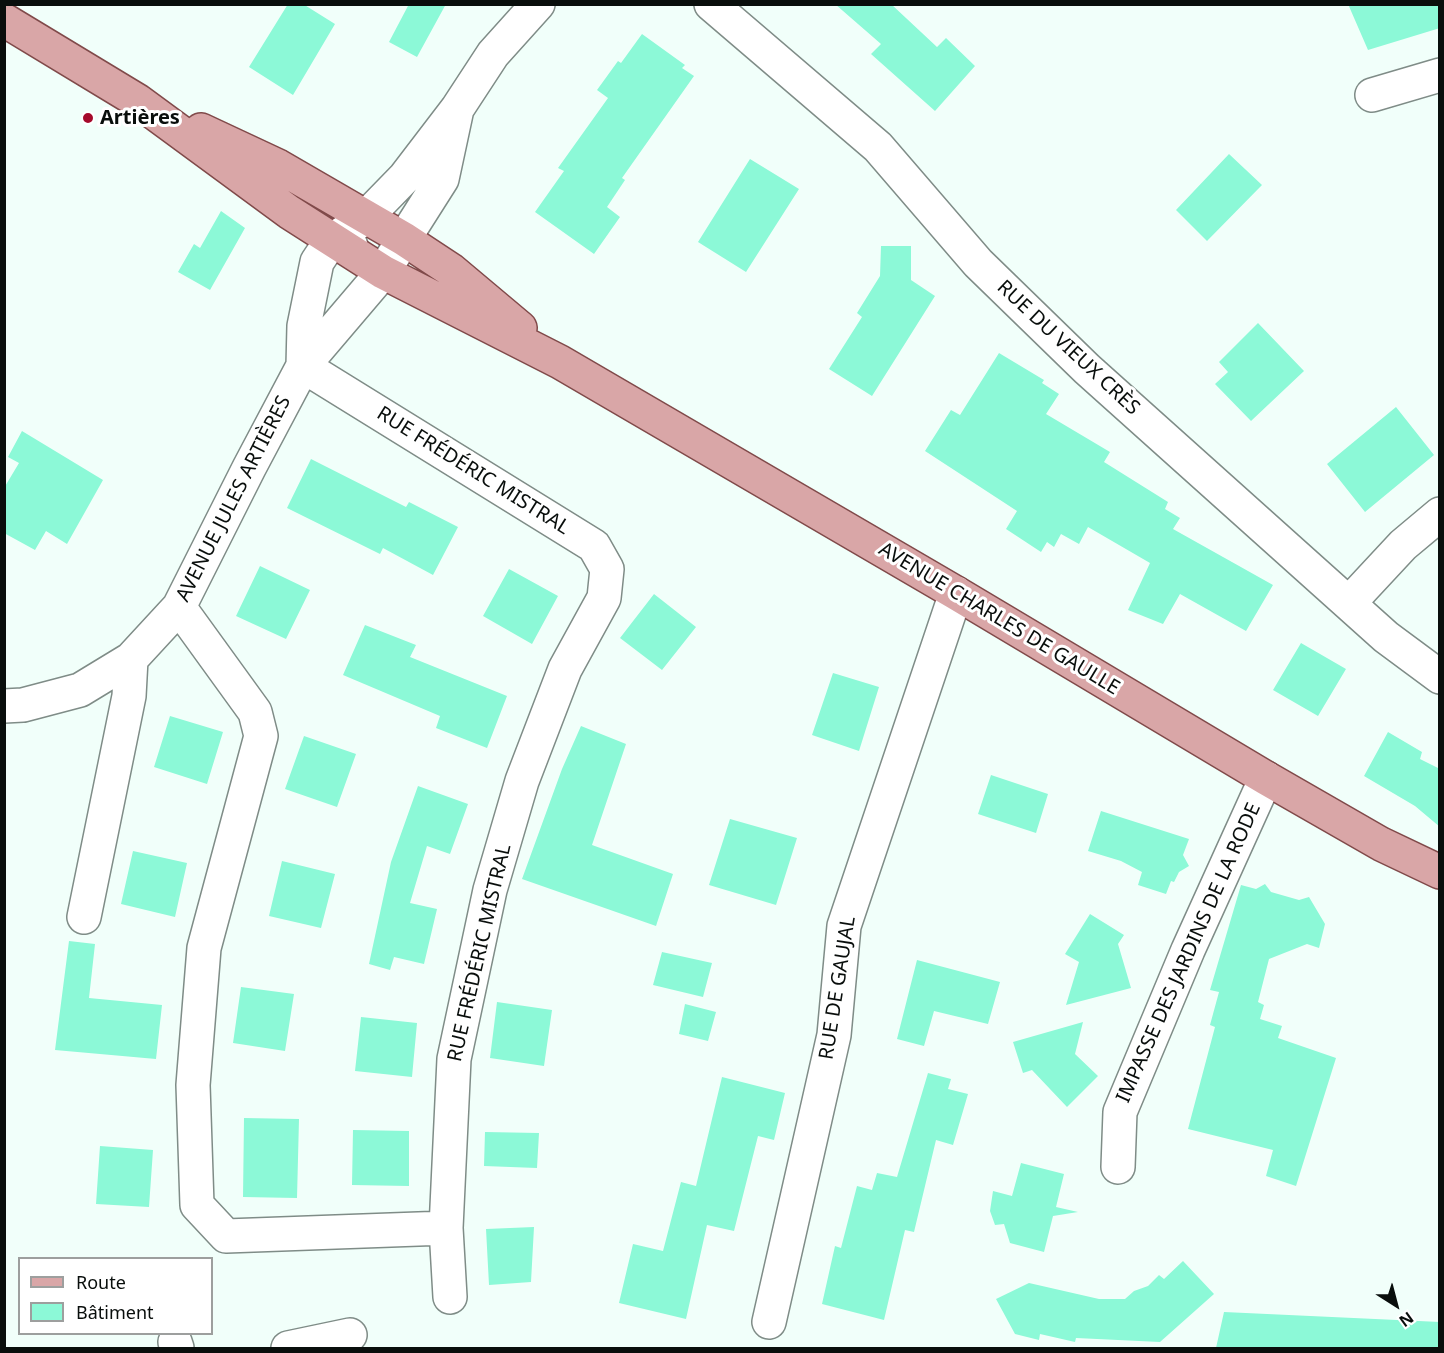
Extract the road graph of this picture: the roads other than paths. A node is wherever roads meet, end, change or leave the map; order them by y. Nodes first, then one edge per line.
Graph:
1 (538, 4) edge
2 (711, 4) edge
3 (4, 20) edge
4 (1440, 75) edge
5 (1372, 95) dead end
6 (138, 101) junction
7 (457, 109) junction
8 (349, 228) junction
9 (393, 256) junction
10 (560, 362) junction
11 (303, 366) junction
12 (1440, 513) edge
13 (956, 593) junction
14 (1349, 603) junction
15 (179, 607) junction
16 (131, 659) junction
17 (1440, 676) edge
18 (4, 706) edge
19 (1266, 778) junction
20 (1440, 872) edge
21 (84, 917) dead end
22 (1118, 1167) dead end
23 (446, 1228) junction
24 (450, 1297) dead end
25 (769, 1322) dead end
26 (350, 1335) dead end
27 (288, 1348) edge

1 - 7 street, AVENUE JULES ARTIÈRES
2 - 14 street, RUE DU VIEUX CRÈS
3 - 6 main road, AVENUE CHARLES DE GAULLE
4 - 5 street
6 - 8 main road, AVENUE CHARLES DE GAULLE
6 - 8 main road, AVENUE CHARLES DE GAULLE
7 - 8 street, AVENUE JULES ARTIÈRES
7 - 9 street, AVENUE JULES ARTIÈRES
8 - 9 main road, AVENUE CHARLES DE GAULLE
8 - 11 street, AVENUE JULES ARTIÈRES
9 - 10 main road, AVENUE CHARLES DE GAULLE
9 - 10 main road, AVENUE CHARLES DE GAULLE
9 - 11 street, AVENUE JULES ARTIÈRES
10 - 13 main road, AVENUE CHARLES DE GAULLE
11 - 15 street, AVENUE JULES ARTIÈRES
11 - 23 street, RUE FRÉDÉRIC MISTRAL
12 - 14 street
13 - 19 main road, AVENUE CHARLES DE GAULLE
13 - 25 street, RUE DE GAUJAL
14 - 17 street, RUE DU VIEUX CRÈS
15 - 16 street, AVENUE JULES ARTIÈRES
15 - 23 street
16 - 18 street, AVENUE JULES ARTIÈRES
16 - 21 street
19 - 20 main road, AVENUE CHARLES DE GAULLE
19 - 22 street, IMPASSE DES JARDINS DE LA RODE
23 - 24 street, RUE FRÉDÉRIC MISTRAL
26 - 27 street

